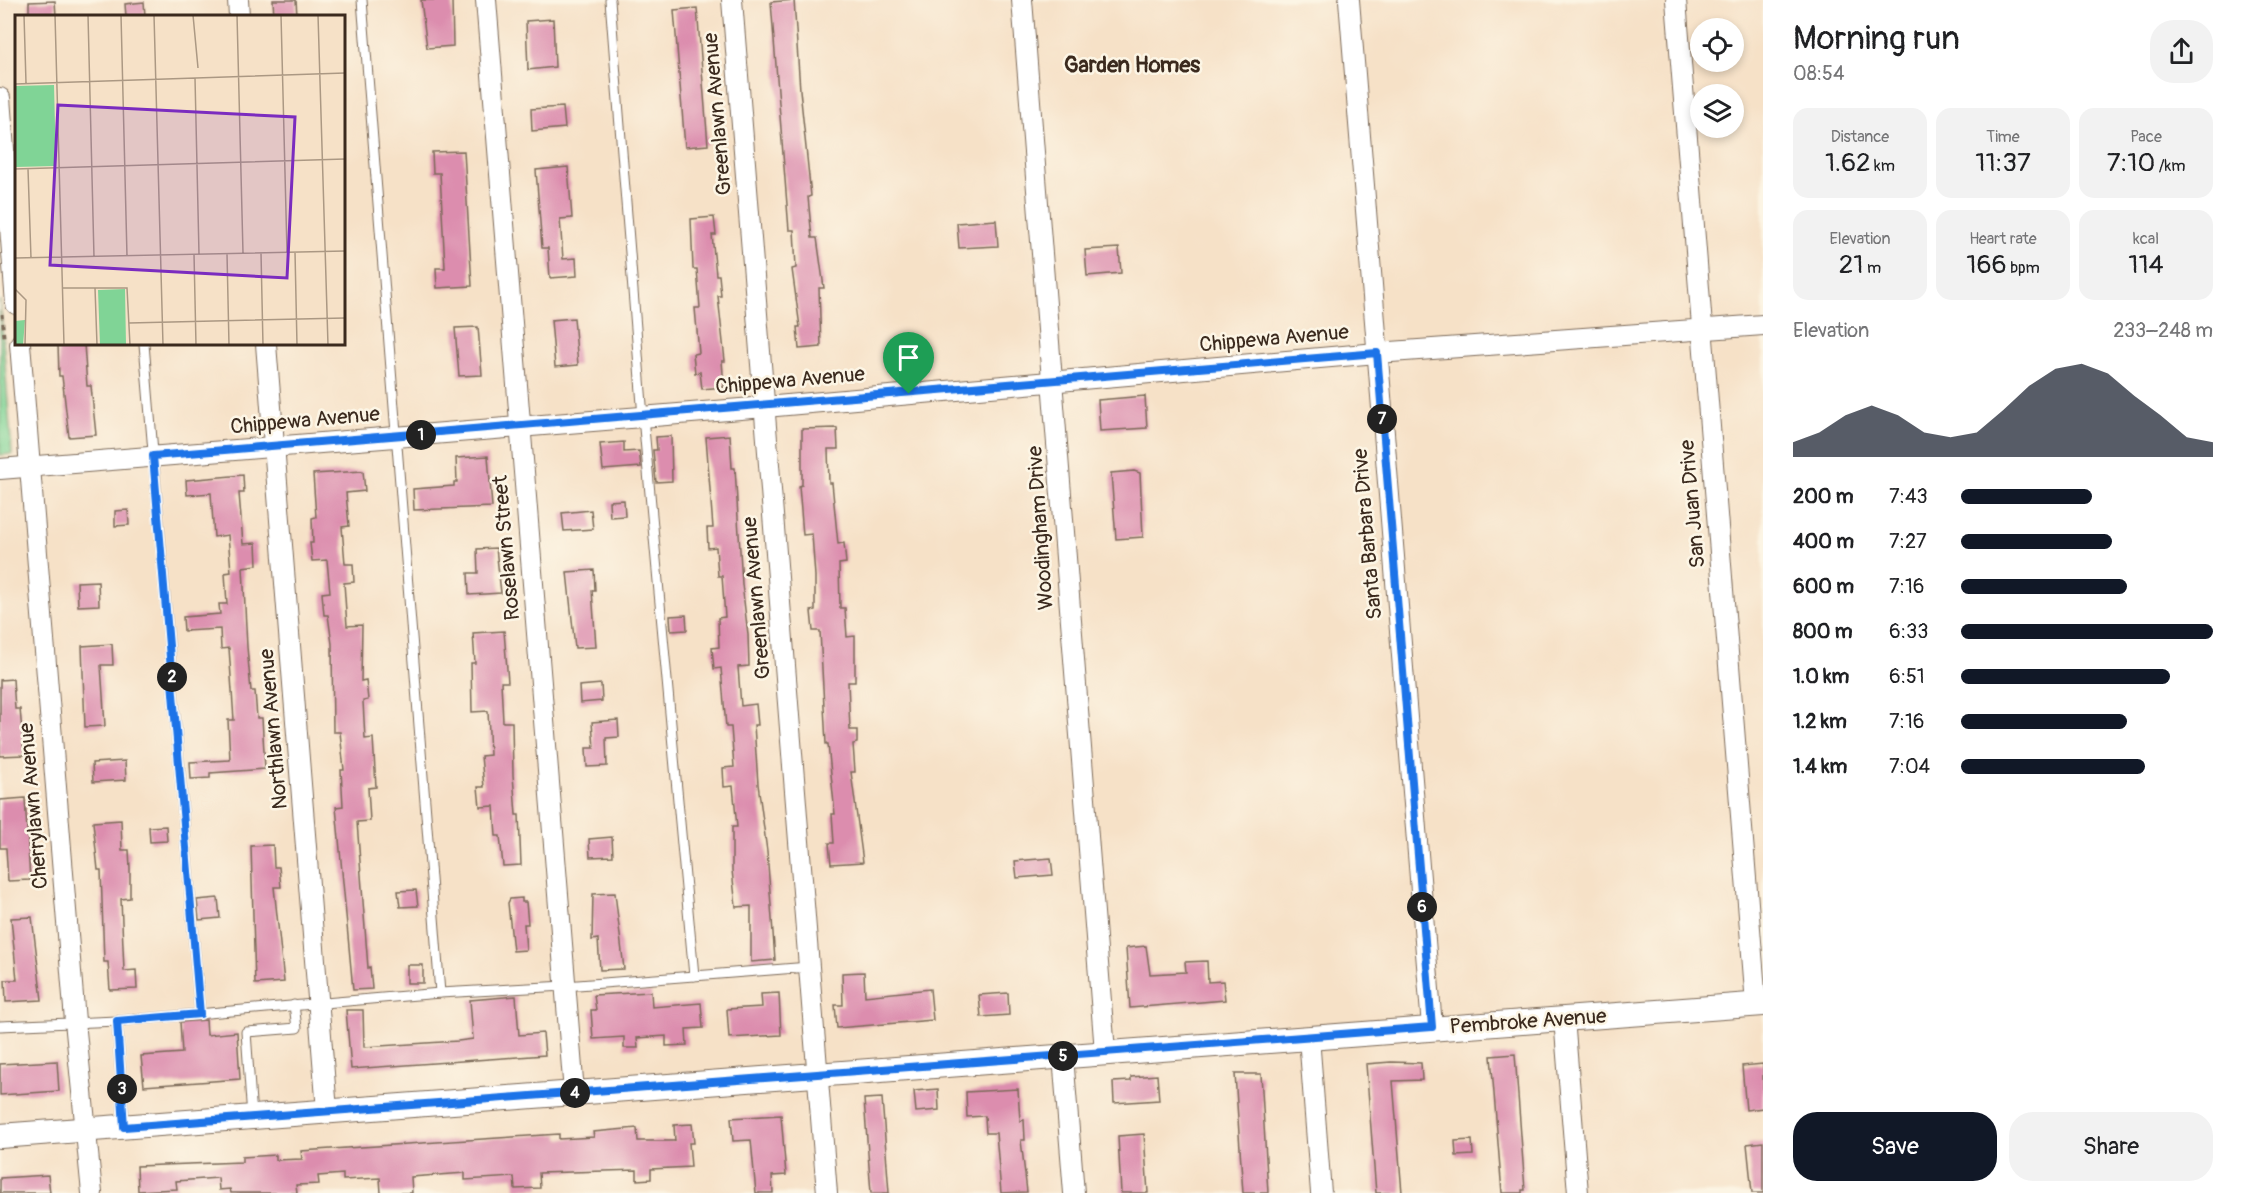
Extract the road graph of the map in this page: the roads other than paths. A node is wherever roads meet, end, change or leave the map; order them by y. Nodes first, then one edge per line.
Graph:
1 (238, 0) edge
2 (362, 0) edge
3 (486, 0) edge
4 (610, 0) edge
5 (732, 0) edge
6 (1022, 0) edge
7 (1349, 0) edge
8 (1676, 0) edge
9 (239, 15) edge
10 (0, 98) edge
11 (15, 291) edge
12 (1763, 325) edge
13 (1702, 330) junction
14 (20, 345) edge
15 (144, 345) edge
16 (266, 345) edge
17 (1377, 353) junction
18 (1053, 380) junction
19 (765, 407) junction
20 (643, 417) junction
21 (521, 427) junction
22 (396, 437) junction
23 (274, 447) junction
24 (153, 456) junction
25 (30, 466) junction
26 (0, 469) edge
27 (809, 967) junction
28 (694, 976) junction
29 (565, 986) junction
30 (440, 993) junction
31 (318, 1002) junction
32 (1759, 1004) edge
33 (294, 1005) junction
34 (200, 1014) junction
35 (1564, 1018) junction
36 (75, 1021) junction
37 (117, 1021) junction
38 (0, 1026) edge
39 (1432, 1027) junction
40 (1309, 1037) junction
41 (1105, 1052) junction
42 (1063, 1056) junction
43 (818, 1074) junction
44 (574, 1093) junction
45 (327, 1111) junction
46 (252, 1117) junction
47 (124, 1127) junction
48 (85, 1130) junction
49 (0, 1136) edge
50 (92, 1193) edge
51 (827, 1193) edge
52 (1074, 1193) edge
53 (1321, 1193) edge
54 (1578, 1193) edge

1 - 9 street
2 - 22 lane
3 - 21 street, Roselawn Street
4 - 20 lane
5 - 19 street, Greenlawn Avenue
6 - 18 street, Woodingham Drive
7 - 17 street, Santa Barbara Drive
8 - 13 street, San Juan Drive
10 - 11 street
12 - 13 street, Chippewa Avenue
13 - 17 street, Chippewa Avenue
13 - 32 street, San Juan Drive
14 - 25 street, Cherrylawn Avenue
15 - 24 lane
16 - 23 street, Northlawn Avenue
17 - 18 street, Chippewa Avenue
17 - 39 street, Santa Barbara Drive
18 - 19 street, Chippewa Avenue
18 - 41 street, Woodingham Drive
19 - 20 street, Chippewa Avenue
19 - 27 street, Greenlawn Avenue
20 - 21 street, Chippewa Avenue
20 - 28 lane
21 - 22 street, Chippewa Avenue
21 - 29 street, Roselawn Street
22 - 23 street, Chippewa Avenue
22 - 30 lane
23 - 24 street, Chippewa Avenue
23 - 31 street, Northlawn Avenue
24 - 25 street, Chippewa Avenue
24 - 34 lane
25 - 26 street, Chippewa Avenue
25 - 36 street, Cherrylawn Avenue
27 - 28 lane
27 - 43 street, Greenlawn Avenue
28 - 29 lane
29 - 30 lane
29 - 44 street, Roselawn Street
30 - 31 lane
31 - 33 lane
31 - 45 street, Northlawn Avenue
32 - 35 street, Pembroke Avenue
33 - 34 lane
33 - 46 lane
34 - 37 lane
35 - 39 street, Pembroke Avenue
35 - 54 street
36 - 37 lane
36 - 38 lane
36 - 48 street, Cherrylawn Avenue
37 - 47 lane
39 - 40 street, Pembroke Avenue
40 - 41 street, Pembroke Avenue
40 - 53 street
41 - 42 street, Pembroke Avenue
42 - 43 street, Pembroke Avenue
42 - 52 street
43 - 44 street, Pembroke Avenue
43 - 51 street, Greenlawn Avenue
44 - 45 street, Pembroke Avenue
45 - 46 street, Pembroke Avenue
46 - 47 street, Pembroke Avenue
47 - 48 street, Pembroke Avenue
48 - 49 street, Pembroke Avenue
48 - 50 street, Cherrylawn Avenue

